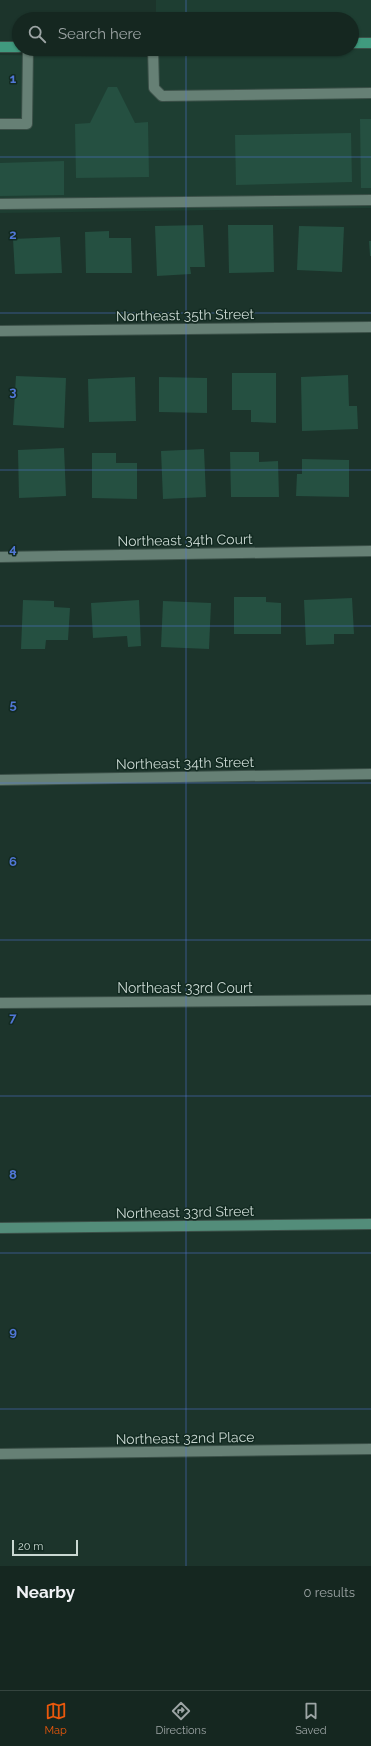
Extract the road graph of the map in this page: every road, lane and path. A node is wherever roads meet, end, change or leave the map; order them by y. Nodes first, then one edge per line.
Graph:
1 (371, 42) edge
2 (359, 43) edge
3 (0, 47) edge
4 (12, 47) edge
5 (28, 56) edge
6 (153, 56) edge
7 (371, 93) edge
8 (0, 124) edge
9 (371, 200) edge
10 (0, 204) edge
11 (371, 327) edge
12 (0, 331) edge
13 (371, 551) edge
14 (0, 557) edge
15 (371, 774) edge
16 (0, 780) edge
17 (371, 1000) edge
18 (0, 1003) edge
19 (371, 1224) edge
20 (0, 1228) edge
21 (371, 1449) edge
22 (0, 1454) edge

1 - 2 main road
3 - 4 main road
5 - 8 street
6 - 7 street
9 - 10 street
11 - 12 street, Northeast 35th Street
13 - 14 street, Northeast 34th Court
15 - 16 street, Northeast 34th Street
17 - 18 street, Northeast 33rd Court
19 - 20 street, Northeast 33rd Street
21 - 22 street, Northeast 32nd Place

